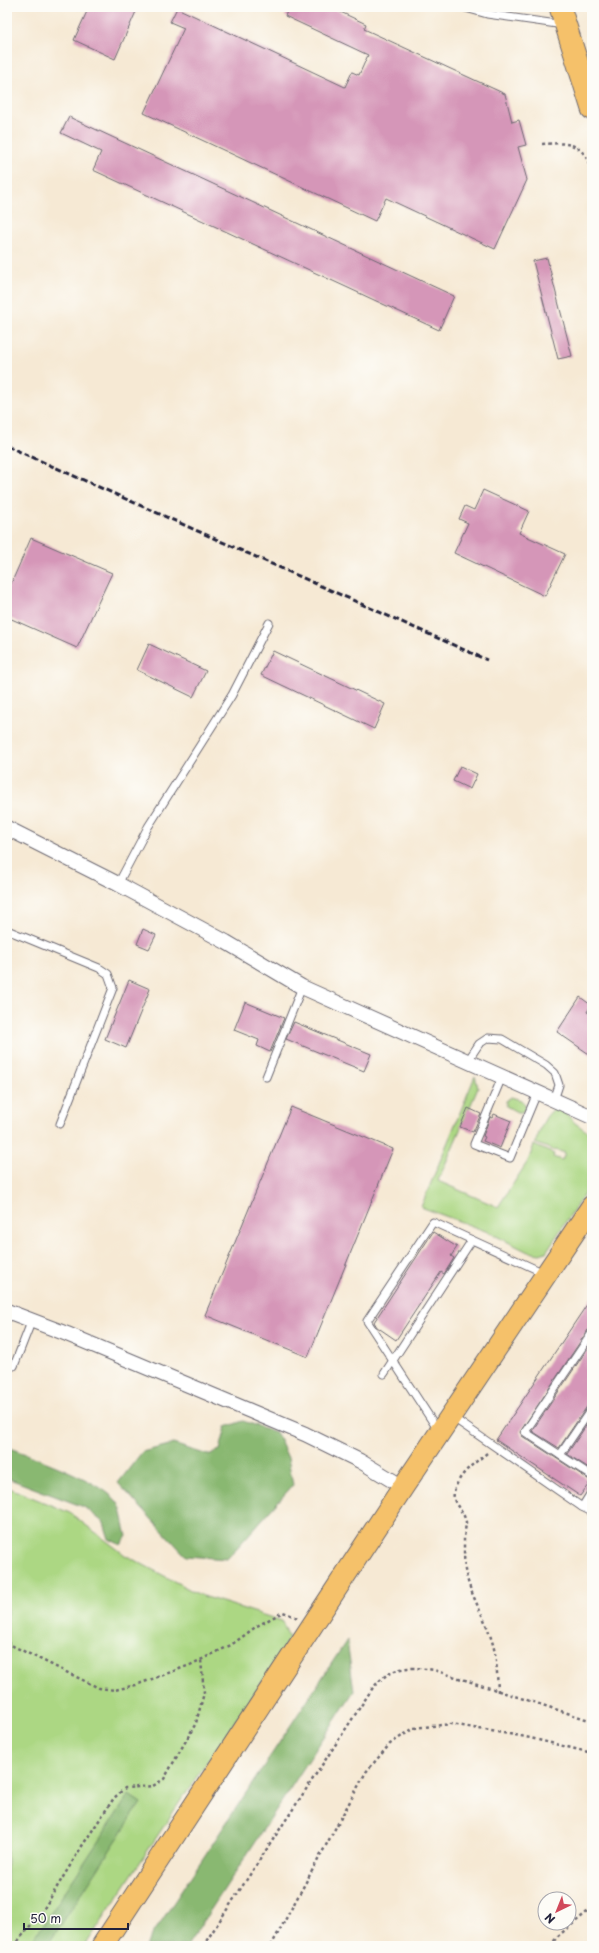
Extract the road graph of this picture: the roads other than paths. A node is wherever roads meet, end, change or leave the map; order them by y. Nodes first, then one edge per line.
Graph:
1 (462, 7) edge
2 (563, 16) edge
3 (592, 109) edge
4 (269, 623) dead end
5 (7, 828) edge
6 (118, 884) junction
7 (7, 930) edge
8 (302, 987) junction
9 (467, 1062) junction
10 (266, 1077) dead end
11 (502, 1077) junction
12 (537, 1093) junction
13 (554, 1100) junction
14 (592, 1117) edge
15 (60, 1124) dead end
16 (592, 1206) edge
17 (472, 1240) junction
18 (547, 1275) junction
19 (7, 1311) edge
20 (32, 1320) junction
21 (592, 1333) edge
22 (392, 1360) junction
23 (14, 1366) dead end
24 (384, 1374) dead end
25 (592, 1408) edge
26 (446, 1426) junction
27 (560, 1455) junction
28 (592, 1476) edge
29 (403, 1487) junction
30 (592, 1491) edge
31 (582, 1507) junction
32 (592, 1512) edge
33 (102, 1946) edge

1 - 2 lane
2 - 3 main road
4 - 6 lane
5 - 6 street
6 - 8 street
7 - 15 lane
8 - 9 street
8 - 10 lane
9 - 11 street
9 - 13 lane
11 - 12 street
11 - 12 lane
12 - 13 street
13 - 14 street
16 - 18 main road
17 - 18 lane
17 - 22 lane
17 - 22 lane
18 - 26 main road
19 - 20 street
20 - 23 lane
20 - 29 street
21 - 27 lane
22 - 24 lane
22 - 26 lane
25 - 27 lane
26 - 29 main road
26 - 31 lane
27 - 28 lane
29 - 33 main road
30 - 31 lane
31 - 32 lane

